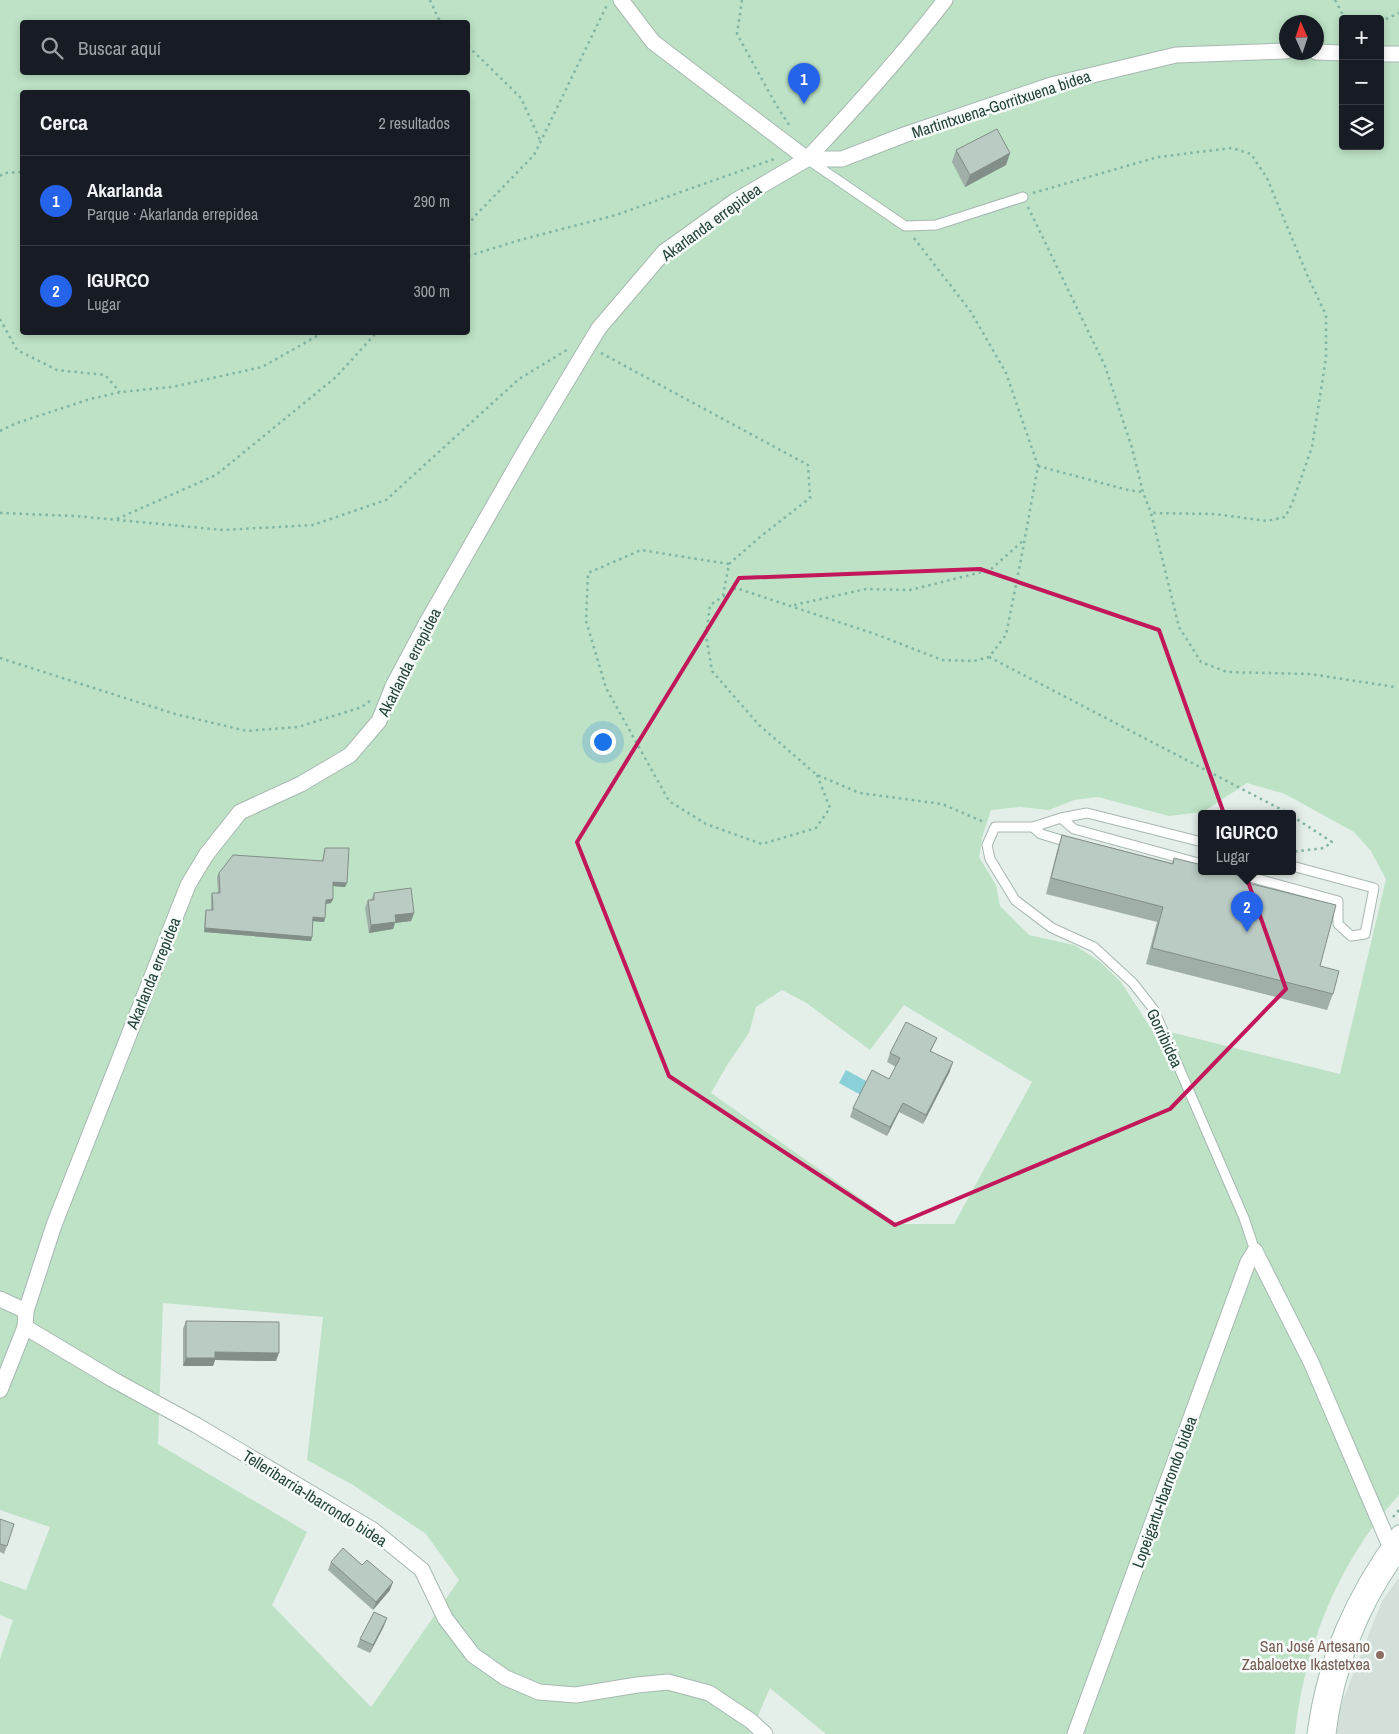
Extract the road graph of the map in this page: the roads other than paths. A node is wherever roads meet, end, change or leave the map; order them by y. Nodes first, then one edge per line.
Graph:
1 (621, 0) edge
2 (945, 0) edge
3 (1279, 51) edge
4 (1324, 52) edge
5 (1339, 53) edge
6 (1384, 54) edge
7 (1399, 54) edge
8 (807, 159) junction
9 (1023, 197) road end
10 (1061, 818) junction
11 (1033, 827) junction
12 (1198, 841) edge
13 (1078, 845) edge
14 (1198, 863) edge
15 (1296, 867) edge
16 (1243, 875) edge
17 (1255, 1251) junction
18 (0, 1299) edge
19 (26, 1311) junction
20 (25, 1327) junction
21 (0, 1390) edge
22 (1399, 1533) edge
23 (1394, 1550) edge
24 (766, 1734) edge
25 (1075, 1734) edge
26 (1315, 1734) edge
27 (1328, 1734) edge

1 - 8 street
2 - 8 street, Akarlanda errepidea
3 - 8 street, Martintxuena-Gorritxuena bidea
4 - 5 street
6 - 7 street
8 - 9 lane
8 - 19 street, Akarlanda errepidea
10 - 11 lane
10 - 12 lane
10 - 14 lane
11 - 13 lane
11 - 17 lane, Gorribidea
15 - 16 lane
17 - 23 street
17 - 25 street, Lopeigartu-Ibarrondo bidea
18 - 19 street
19 - 20 street, Akarlanda errepidea
20 - 21 street, Akarlanda errepidea
20 - 24 street, Telleribarria-Ibarrondo bidea
22 - 23 street
23 - 26 street
23 - 27 street

